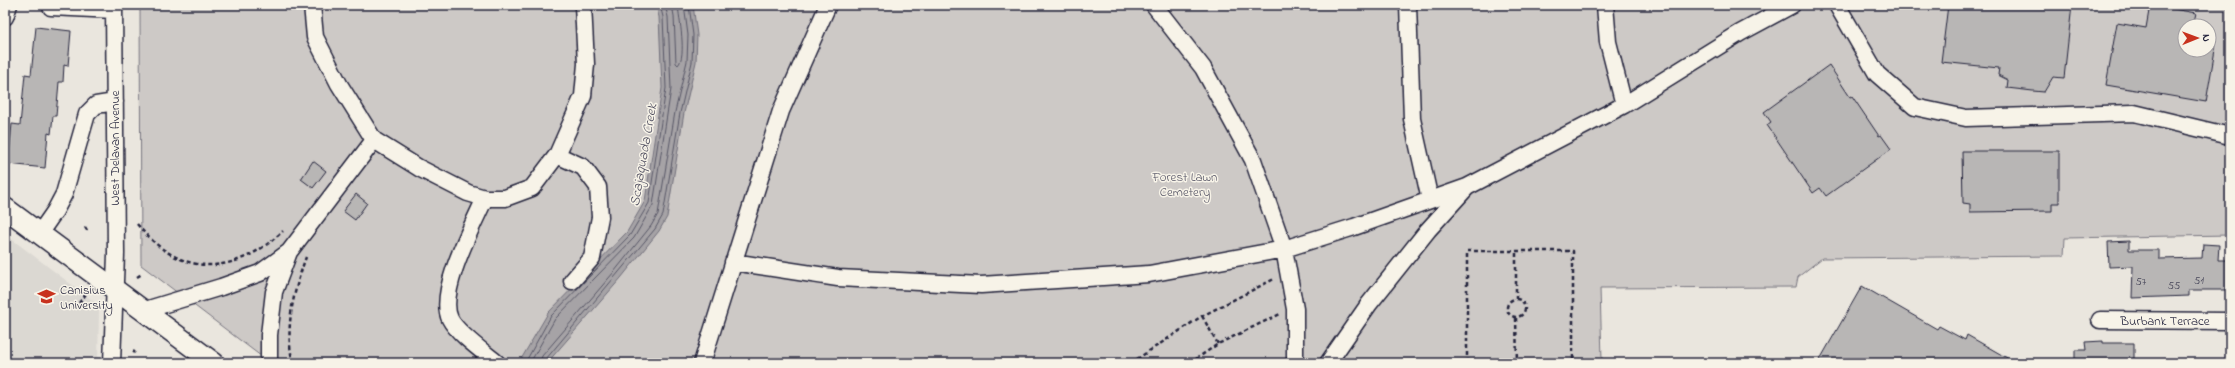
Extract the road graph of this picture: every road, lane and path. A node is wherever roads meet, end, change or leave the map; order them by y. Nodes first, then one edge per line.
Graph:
1 (9, 5) edge
2 (312, 5) edge
3 (583, 5) edge
4 (828, 5) edge
5 (1154, 5) edge
6 (1408, 5) edge
7 (1605, 5) edge
8 (1792, 5) edge
9 (1837, 5) edge
10 (51, 6) dead end
11 (114, 8) edge
12 (5, 17) edge
13 (115, 102) junction
14 (1624, 105) junction
15 (2230, 136) edge
16 (374, 140) junction
17 (557, 155) junction
18 (1467, 187) junction
19 (485, 198) junction
20 (1430, 200) junction
21 (5, 208) edge
22 (137, 224) dead end
23 (86, 226) dead end
24 (285, 230) dead end
25 (88, 232) dead end
26 (39, 234) junction
27 (1284, 249) junction
28 (310, 251) dead end
29 (1516, 251) junction
30 (289, 252) junction
31 (733, 262) junction
32 (1288, 272) junction
33 (142, 274) dead end
34 (137, 277) dead end
35 (572, 281) dead end
36 (114, 291) junction
37 (86, 294) dead end
38 (1516, 299) junction
39 (79, 303) dead end
40 (1295, 309) junction
41 (142, 310) junction
42 (1202, 316) junction
43 (1516, 318) junction
44 (2100, 320) dead end
45 (2230, 321) edge
46 (1218, 344) junction
47 (1131, 362) edge
48 (112, 363) edge
49 (214, 363) edge
50 (269, 363) edge
51 (293, 363) edge
52 (497, 363) edge
53 (702, 363) edge
54 (1190, 363) edge
55 (1295, 363) edge
56 (1328, 363) edge
57 (1467, 363) edge
58 (1517, 363) edge
59 (1573, 363) edge

1 - 12 street
2 - 16 street
3 - 17 street
4 - 31 street
5 - 27 street
6 - 20 street
7 - 14 street
8 - 14 street
9 - 15 street
10 - 11 street
11 - 13 street, West Delavan Avenue
13 - 26 street
13 - 36 street, West Delavan Avenue
14 - 18 street
16 - 19 street
16 - 30 street
17 - 19 street
17 - 35 street
18 - 20 street
18 - 56 street
19 - 52 street
20 - 27 street
21 - 26 main road
22 - 24 path
23 - 25 path
26 - 36 main road
27 - 31 street
27 - 32 street
28 - 51 path
29 - 38 path
29 - 57 path
29 - 59 path
30 - 41 street
30 - 50 street
31 - 53 street
32 - 40 street
32 - 42 path
33 - 34 path
36 - 41 main road
36 - 48 street, West Delavan Avenue
37 - 39 path
38 - 43 path
38 - 43 path
40 - 46 path
40 - 55 street
41 - 49 main road
42 - 46 path
42 - 47 path
43 - 58 path
44 - 45 street, Burbank Terrace
46 - 54 path

